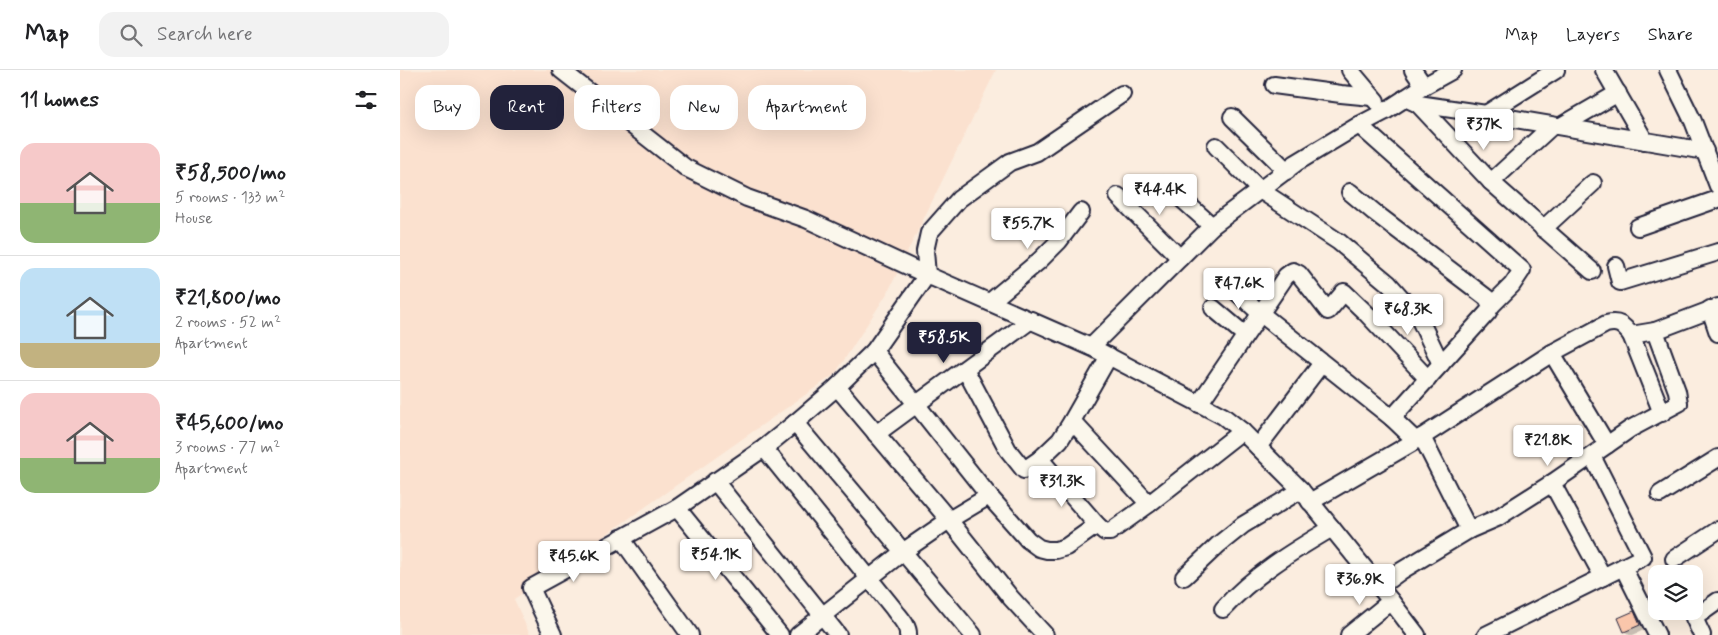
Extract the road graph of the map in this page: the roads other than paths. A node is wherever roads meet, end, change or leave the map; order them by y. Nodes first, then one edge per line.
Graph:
1 (561, 70) edge
2 (1350, 70) edge
3 (1413, 70) edge
4 (1453, 70) edge
5 (1556, 70) edge
6 (1604, 70) edge
7 (1670, 71) edge
8 (1274, 85) dead end
9 (1424, 86) junction
10 (1618, 93) junction
11 (1122, 94) dead end
12 (1372, 96) junction
13 (1412, 101) junction
14 (1384, 112) junction
15 (1486, 114) junction
16 (1232, 117) dead end
17 (1359, 125) junction
18 (1556, 126) junction
19 (1645, 141) junction
20 (1216, 146) dead end
21 (1705, 151) junction
22 (1287, 171) junction
23 (1491, 182) junction
24 (1594, 183) dead end
25 (1718, 186) edge
26 (1260, 190) junction
27 (1174, 192) dead end
28 (1350, 192) dead end
29 (1118, 196) dead end
30 (1718, 198) edge
31 (1081, 212) dead end
32 (1212, 226) junction
33 (1638, 227) dead end
34 (1544, 229) junction
35 (1718, 252) edge
36 (1180, 258) junction
37 (1616, 266) dead end
38 (1592, 270) dead end
39 (927, 275) junction
40 (1227, 283) dead end
41 (990, 302) junction
42 (1490, 306) junction
43 (1213, 308) dead end
44 (1714, 308) edge
45 (1260, 313) junction
46 (1031, 320) junction
47 (1655, 331) junction
48 (1718, 333) edge
49 (1245, 335) junction
50 (1631, 335) junction
51 (1091, 347) junction
52 (874, 350) junction
53 (1552, 353) junction
54 (1109, 356) junction
55 (1322, 364) junction
56 (1441, 364) junction
57 (965, 369) junction
58 (1428, 379) junction
59 (837, 387) junction
60 (916, 404) junction
61 (1199, 404) junction
62 (1662, 413) junction
63 (1392, 418) junction
64 (1072, 421) junction
65 (794, 423) junction
66 (1242, 431) junction
67 (876, 434) junction
68 (1418, 438) junction
69 (1607, 445) junction
70 (1258, 447) junction
71 (764, 448) junction
72 (1592, 456) junction
73 (1718, 458) edge
74 (1040, 459) junction
75 (715, 482) junction
76 (1552, 483) junction
77 (1660, 494) dead end
78 (988, 496) junction
79 (1306, 496) junction
80 (1149, 504) junction
81 (677, 508) junction
82 (949, 520) junction
83 (1097, 526) junction
84 (1332, 528) junction
85 (1469, 530) junction
86 (1718, 530) edge
87 (621, 538) junction
88 (904, 551) junction
89 (1674, 559) dead end
90 (1623, 567) junction
91 (1184, 577) dead end
92 (1603, 577) junction
93 (870, 578) junction
94 (1379, 587) junction
95 (1391, 601) junction
96 (1718, 601) edge
97 (1223, 609) dead end
98 (824, 615) junction
99 (776, 634) edge
100 (553, 635) edge
101 (690, 635) edge
102 (798, 635) edge
103 (838, 635) edge
104 (908, 635) edge
105 (973, 635) edge
106 (1045, 635) edge
107 (1349, 635) edge
108 (1416, 635) edge
109 (1486, 635) edge
110 (1657, 635) edge
111 (1702, 635) edge

1 - 39 street
2 - 12 street
3 - 9 street
4 - 9 street
5 - 15 street
6 - 10 street
7 - 21 street
8 - 12 street
9 - 13 street
10 - 18 street
10 - 19 street
11 - 39 street
12 - 14 street
13 - 14 street
13 - 15 street
13 - 23 street
14 - 17 street
15 - 18 street
16 - 22 street
17 - 22 street
17 - 42 street
18 - 19 street
18 - 23 street
19 - 21 street
20 - 26 street
21 - 25 street
22 - 26 street
23 - 34 street
24 - 34 street
26 - 32 street
26 - 56 street
27 - 32 street
28 - 42 street
29 - 36 street
30 - 33 street
31 - 41 street
32 - 36 street
34 - 38 street
35 - 37 street
36 - 51 street
39 - 41 street
39 - 52 street
40 - 45 street
41 - 46 street
42 - 56 street
43 - 49 street
44 - 47 street
44 - 48 street
45 - 49 street
45 - 55 street
45 - 58 street
46 - 51 street
46 - 57 street
47 - 50 street
47 - 62 street
49 - 61 street
50 - 53 street
50 - 62 street
51 - 54 street
52 - 59 street
52 - 60 street
53 - 68 street
53 - 69 street
54 - 61 street
54 - 64 street
55 - 63 street
55 - 70 street
56 - 58 street
57 - 60 street
57 - 74 street
58 - 63 street
59 - 65 street
59 - 67 street
60 - 67 street
60 - 78 street
61 - 66 street
62 - 69 street
63 - 68 street
64 - 74 street
64 - 80 street
65 - 71 street
65 - 88 street
66 - 70 street
66 - 80 street
67 - 82 street
68 - 79 street
68 - 85 street
69 - 72 street
70 - 79 street
71 - 75 street
71 - 93 street
72 - 76 street
72 - 90 street
73 - 77 street
74 - 83 street
75 - 81 street
75 - 98 street
76 - 85 street
76 - 92 street
78 - 82 street
78 - 83 street
79 - 84 street
79 - 91 street
80 - 83 street
81 - 87 street
81 - 99 street
82 - 88 street
82 - 106 street
84 - 94 street
84 - 97 street
85 - 94 street
86 - 89 street
87 - 100 street
87 - 101 street
88 - 93 street
88 - 105 street
90 - 92 street
90 - 110 street
92 - 109 street
93 - 98 street
93 - 104 street
94 - 95 street
95 - 107 street
95 - 108 street
96 - 111 street
98 - 102 street
98 - 103 street

